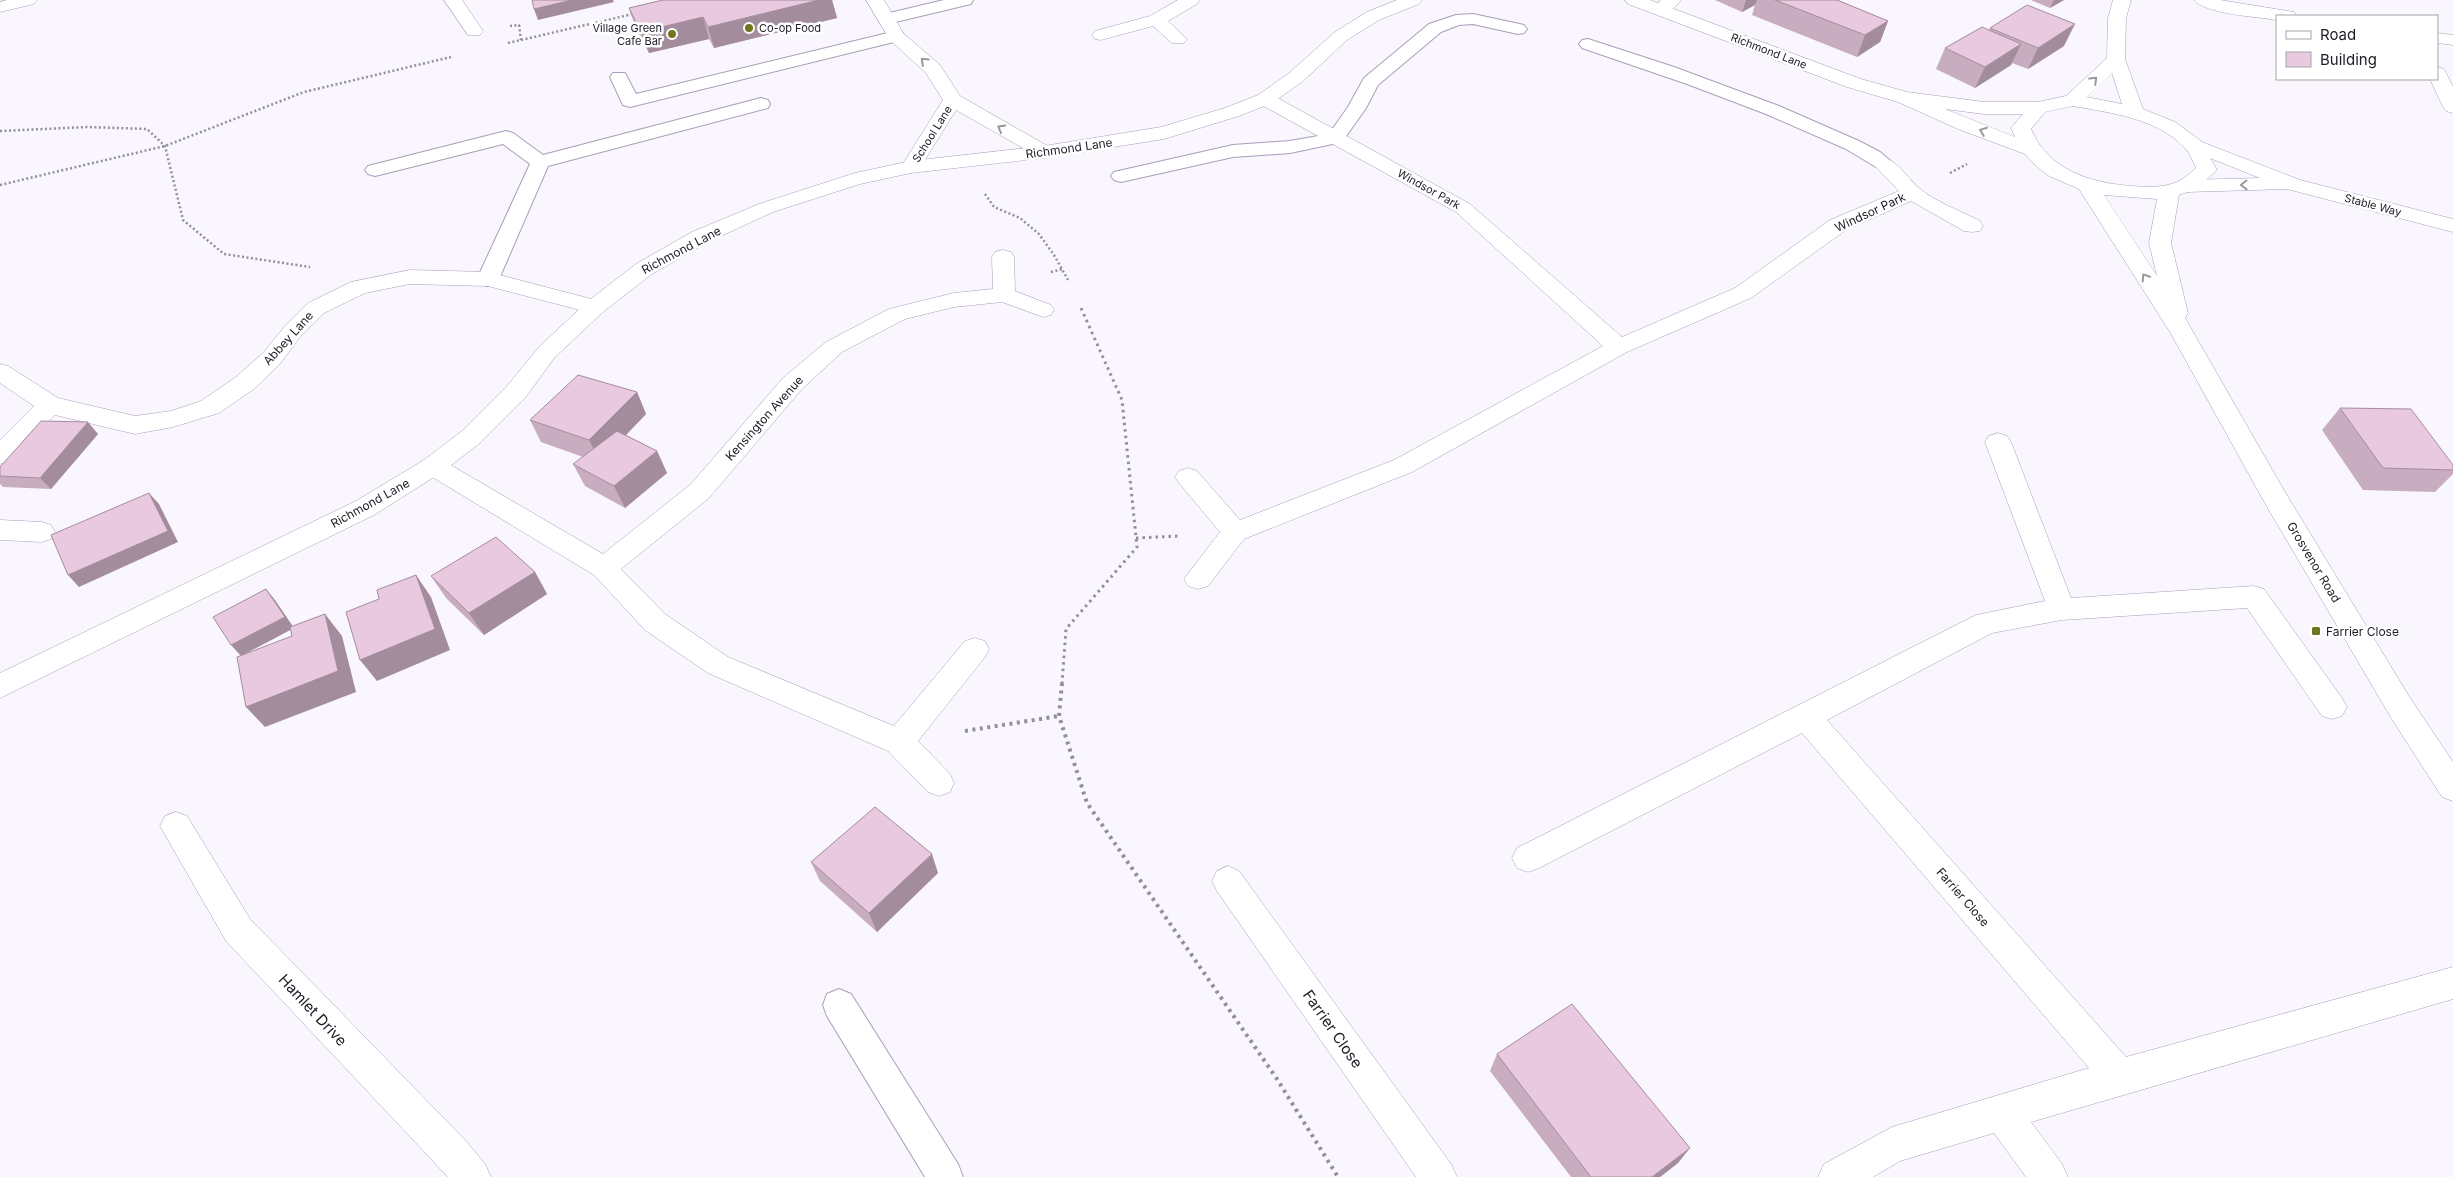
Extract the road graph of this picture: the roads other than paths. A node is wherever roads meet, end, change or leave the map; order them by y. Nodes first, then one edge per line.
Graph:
1 (28, 0) edge
2 (453, 0) edge
3 (875, 0) edge
4 (965, 0) edge
5 (1191, 0) edge
6 (1413, 0) edge
7 (1634, 0) edge
8 (2122, 0) edge
9 (2203, 0) edge
10 (1666, 5) edge
11 (0, 7) edge
12 (2281, 15) edge
13 (887, 19) junction
14 (1156, 20) junction
15 (1518, 28) dead end
16 (474, 31) dead end
17 (1101, 35) dead end
18 (896, 36) junction
19 (2438, 38) edge
20 (1178, 40) dead end
21 (2453, 40) edge
22 (1588, 44) dead end
23 (2116, 59) junction
24 (2438, 75) edge
25 (620, 77) dead end
26 (1905, 98) junction
27 (1265, 99) junction
28 (953, 100) junction
29 (2073, 100) junction
30 (762, 104) dead end
31 (2038, 108) junction
32 (2453, 108) edge
33 (2135, 112) junction
34 (1336, 138) junction
35 (2194, 145) junction
36 (2029, 149) junction
37 (1044, 152) junction
38 (540, 162) junction
39 (1882, 163) joint
40 (911, 167) junction
41 (375, 170) dead end
42 (1121, 176) dead end
43 (2086, 184) junction
44 (2293, 184) junction
45 (2177, 189) junction
46 (1912, 192) junction
47 (1972, 226) dead end
48 (2453, 226) edge
49 (1003, 257) dead end
50 (488, 279) junction
51 (1004, 295) junction
52 (595, 307) junction
53 (1043, 310) dead end
54 (2182, 332) junction
55 (1619, 347) junction
56 (0, 372) edge
57 (50, 405) junction
58 (1998, 442) dead end
59 (0, 455) edge
60 (433, 466) junction
61 (1188, 477) dead end
62 (0, 530) edge
63 (42, 532) dead end
64 (1235, 532) junction
65 (604, 568) junction
66 (1198, 578) dead end
67 (2062, 609) junction
68 (975, 649) dead end
69 (0, 686) edge
70 (2332, 707) dead end
71 (1806, 717) junction
72 (899, 742) junction
73 (939, 783) dead end
74 (2453, 788) edge
75 (176, 826) dead end
76 (1528, 858) dead end
77 (1228, 881) dead end
78 (2453, 983) edge
79 (839, 1005) dead end
80 (2120, 1077) junction
81 (2001, 1112) junction
82 (472, 1177) edge
83 (945, 1177) edge
84 (1438, 1177) edge
85 (1837, 1177) edge
86 (2049, 1177) edge

1 - 11 street
2 - 16 street
3 - 13 street, School Lane
4 - 13 lane
5 - 14 street
6 - 27 street, Richmond Lane
7 - 10 street, Richmond Lane
8 - 23 street
9 - 12 street
10 - 26 street, Richmond Lane
13 - 18 street, School Lane
14 - 17 street
14 - 20 street
15 - 34 lane
18 - 25 lane
28 -> 18 street, School Lane
19 - 21 street
22 - 39 lane
29 -> 23 street
23 - 33 street
24 - 32 street
26 - 31 street, Richmond Lane
36 -> 26 street, Richmond Lane
27 - 34 street, Windsor Park
27 - 37 street, Richmond Lane
37 -> 28 street, School Lane
28 - 40 street, School Lane
29 - 31 street, Richmond Lane
29 - 33 street
30 - 38 lane
31 - 36 street
33 - 35 street
34 - 42 lane
34 - 55 street, Windsor Park
35 - 44 street, Stable Way
35 - 45 street
36 - 43 street, Stable Way
37 - 40 street, Richmond Lane
38 - 41 lane
38 - 50 lane
39 - 46 street, Windsor Park
40 - 52 street, Richmond Lane
43 - 45 street, Stable Way
54 -> 43 street, Grosvenor Road
44 -> 45 street, Stable Way
44 - 48 street, Stable Way
45 - 54 street, Grosvenor Road
46 - 47 street, Windsor Park
46 - 55 street, Windsor Park
49 - 51 street
50 - 52 street, Abbey Lane
50 - 57 street, Abbey Lane
51 - 53 street, Kensington Avenue
51 - 65 street, Kensington Avenue
52 - 60 street, Richmond Lane
54 - 74 street, Grosvenor Road
55 - 64 street, Windsor Park
56 - 57 street, Abbey Lane
57 - 59 street
58 - 67 street
60 - 65 street
60 - 69 street, Richmond Lane
61 - 64 street
62 - 63 street
64 - 66 street
65 - 72 street
67 - 70 street
67 - 71 street
68 - 72 street
71 - 76 street
71 - 80 street, Farrier Close
72 - 73 street
75 - 82 street, Hamlet Drive
77 - 84 street, Farrier Close
78 - 80 street
79 - 83 lane
80 - 81 street
81 - 85 street
81 - 86 street

